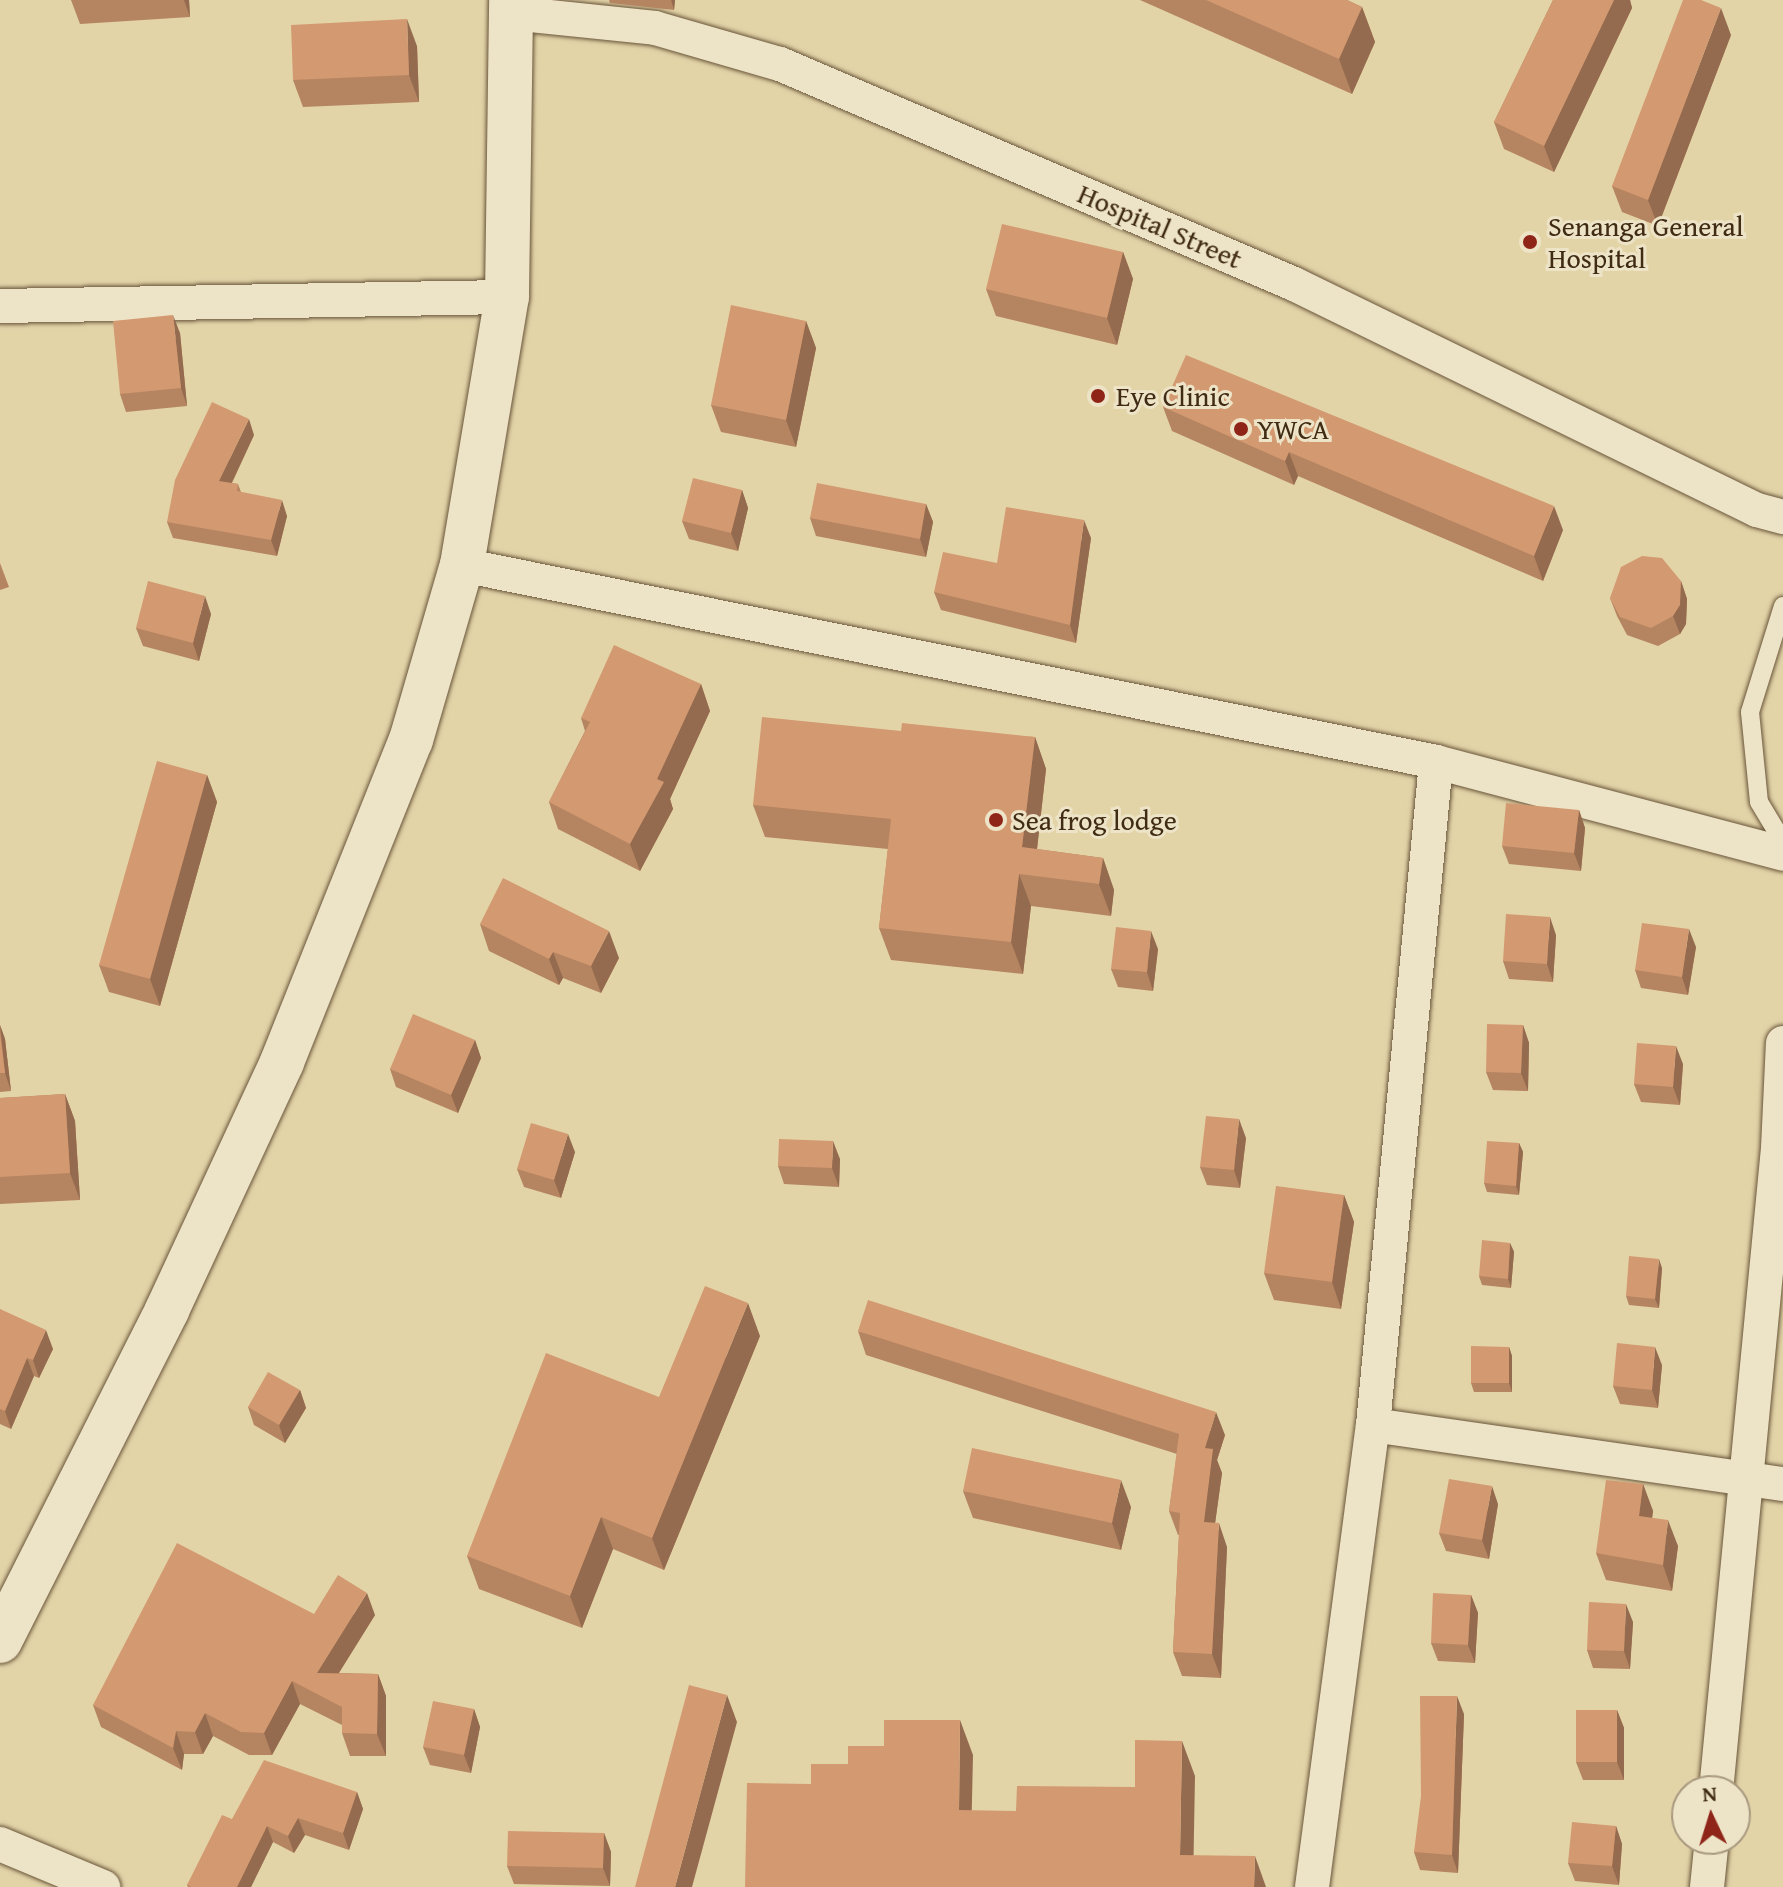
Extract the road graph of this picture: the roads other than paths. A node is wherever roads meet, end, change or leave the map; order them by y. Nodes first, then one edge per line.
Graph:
1 (511, 6) edge
2 (507, 297) junction
3 (0, 306) edge
4 (1783, 517) edge
5 (462, 565) junction
6 (1783, 606) edge
7 (1436, 762) junction
8 (1783, 842) edge
9 (1783, 854) edge
10 (1783, 1043) edge
11 (1373, 1425) junction
12 (1747, 1483) junction
13 (1783, 1484) edge
14 (0, 1641) edge
15 (1718, 1775) edge
16 (0, 1844) edge
17 (1710, 1855) edge
18 (103, 1887) edge
19 (1312, 1887) edge
20 (1707, 1887) edge

1 - 2 street
1 - 4 street, Hospital Street
2 - 3 street
2 - 5 street
5 - 7 street
5 - 14 street
6 - 8 lane
7 - 9 street
7 - 11 street
10 - 12 street
11 - 12 street
11 - 19 street
12 - 13 street
12 - 15 street
16 - 18 street
17 - 20 street

